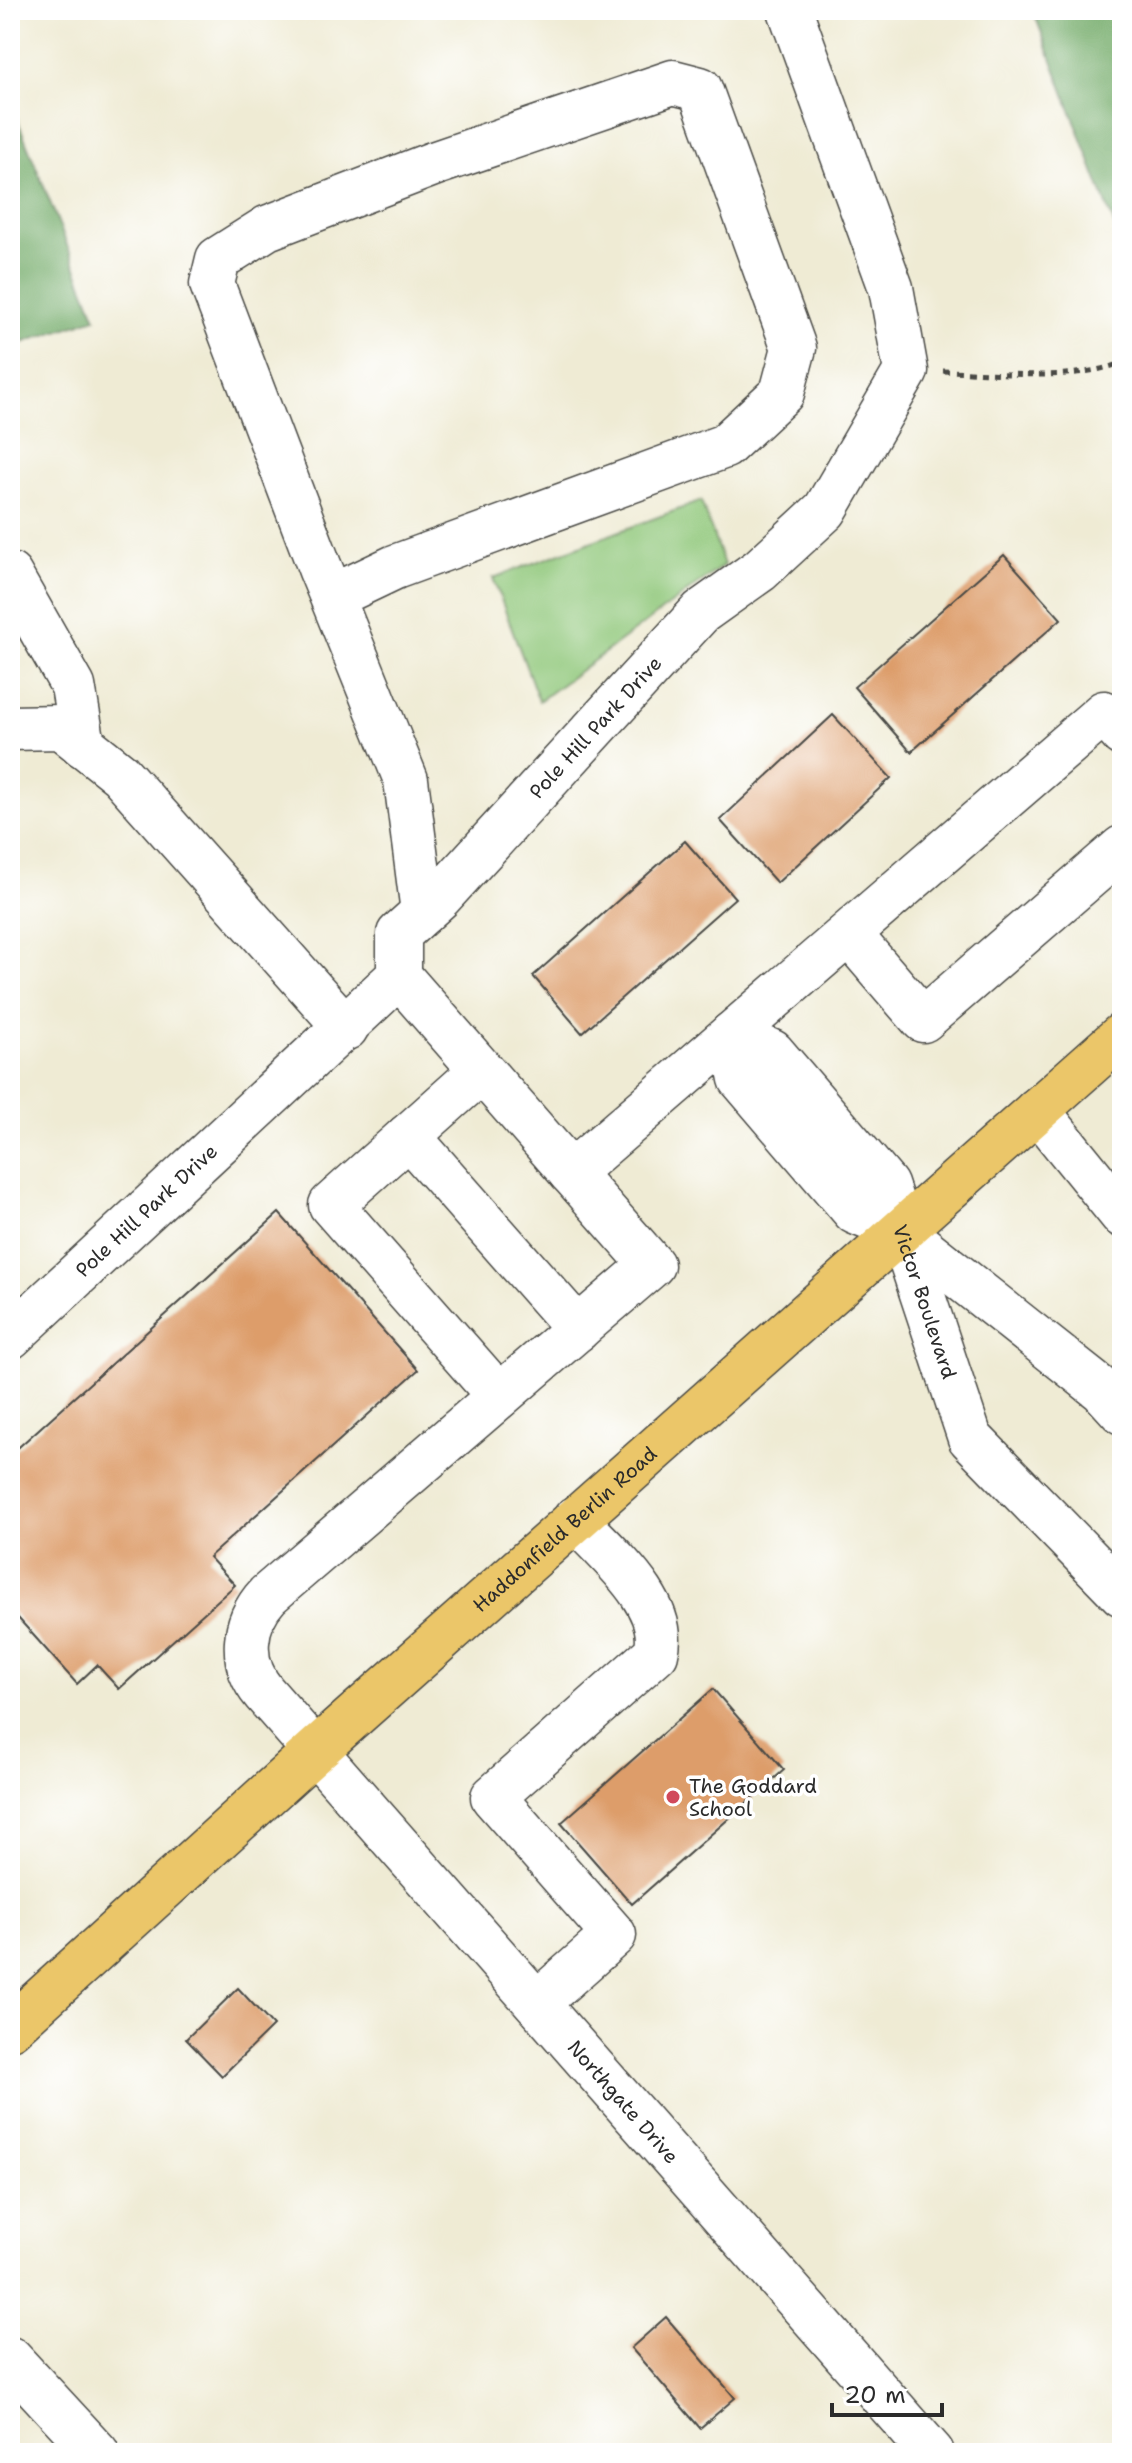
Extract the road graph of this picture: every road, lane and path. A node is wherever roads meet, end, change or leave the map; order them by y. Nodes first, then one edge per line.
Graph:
1 (790, 10) edge
2 (1122, 363) edge
3 (906, 371) junction
4 (10, 575) edge
5 (332, 597) junction
6 (10, 728) edge
7 (1122, 734) edge
8 (83, 745) junction
9 (1122, 848) edge
10 (423, 912) junction
11 (849, 934) junction
12 (399, 976) junction
13 (346, 1028) junction
14 (732, 1034) junction
15 (1120, 1041) edge
16 (481, 1071) junction
17 (1037, 1110) junction
18 (408, 1136) junction
19 (571, 1173) junction
20 (1122, 1215) edge
21 (901, 1231) junction
22 (578, 1329) junction
23 (10, 1337) edge
24 (499, 1396) junction
25 (1122, 1412) edge
26 (575, 1519) junction
27 (1122, 1594) edge
28 (316, 1750) junction
29 (537, 2003) junction
30 (12, 2021) edge
31 (10, 2359) edge
32 (97, 2453) edge
33 (932, 2453) edge

1 - 3 street
2 - 3 path
3 - 10 street, Pole Hill Park Drive
4 - 8 street
5 - 5 street
5 - 10 street
6 - 8 street
7 - 11 street
8 - 13 street
9 - 11 street
10 - 12 street, Pole Hill Park Drive
11 - 14 street
12 - 13 street, Pole Hill Park Drive
12 - 16 street
13 - 23 street, Pole Hill Park Drive
14 - 19 street
14 - 21 street
15 - 17 main road, Haddonfield Berlin Road
16 - 18 street
16 - 19 street
17 - 20 street
17 - 21 main road, Haddonfield Berlin Road
18 - 22 street
18 - 24 street
19 - 22 street, Northgate Drive
21 - 25 street, Victor Boulevard
21 - 26 main road, Haddonfield Berlin Road
21 - 27 street, Victor Boulevard
22 - 24 street, Northgate Drive
24 - 28 street, Northgate Drive
26 - 28 main road, Haddonfield Berlin Road
26 - 29 street
28 - 29 street, Northgate Drive
28 - 30 main road, Haddonfield Berlin Road
29 - 33 street, Northgate Drive
31 - 32 street

